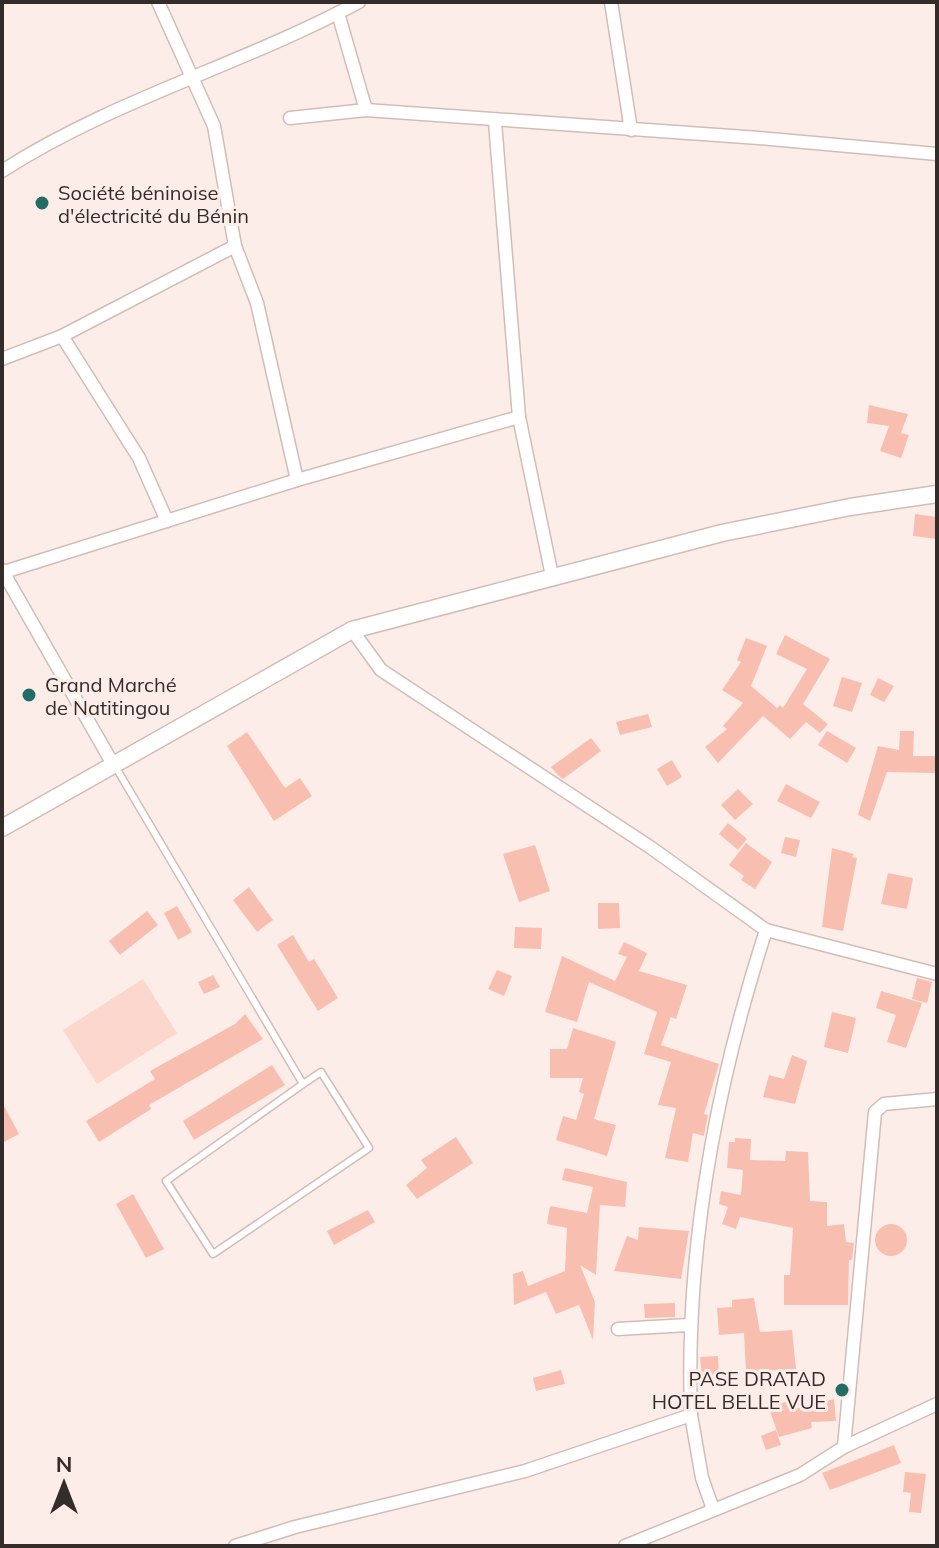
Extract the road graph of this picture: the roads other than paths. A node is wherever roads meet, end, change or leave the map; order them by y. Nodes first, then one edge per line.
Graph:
1 (158, 2) edge
2 (359, 2) edge
3 (611, 2) edge
4 (338, 13) junction
5 (190, 79) junction
6 (366, 110) junction
7 (290, 118) dead end
8 (495, 122) junction
9 (631, 130) junction
10 (937, 154) edge
11 (2, 171) edge
12 (235, 246) junction
13 (62, 336) junction
14 (2, 359) edge
15 (519, 417) junction
16 (297, 480) junction
17 (937, 494) edge
18 (167, 521) junction
19 (3, 571) edge
20 (552, 576) junction
21 (352, 630) junction
22 (114, 766) junction
23 (2, 828) edge
24 (766, 930) junction
25 (937, 974) edge
26 (303, 1084) junction
27 (937, 1099) edge
28 (688, 1325) junction
29 (618, 1329) dead end
30 (937, 1404) edge
31 (691, 1415) junction
32 (844, 1447) junction
33 (713, 1509) junction
34 (235, 1546) edge
35 (625, 1546) edge

1 - 5 street
2 - 4 street
3 - 9 street
4 - 5 street
4 - 6 street
5 - 11 street
5 - 12 street
6 - 7 street
6 - 8 street
8 - 9 street
8 - 15 street
9 - 10 street
12 - 13 street
12 - 16 street
13 - 14 street
13 - 18 street
15 - 16 street
15 - 20 street
16 - 18 street
17 - 20 street
18 - 19 street
19 - 22 street
20 - 21 street
21 - 22 street
21 - 24 street
22 - 23 street
22 - 26 lane
24 - 25 street
24 - 28 street
26 - 26 lane
27 - 32 street
28 - 29 street
28 - 31 street
30 - 32 street
31 - 33 street
31 - 34 street
32 - 33 street
33 - 35 street

